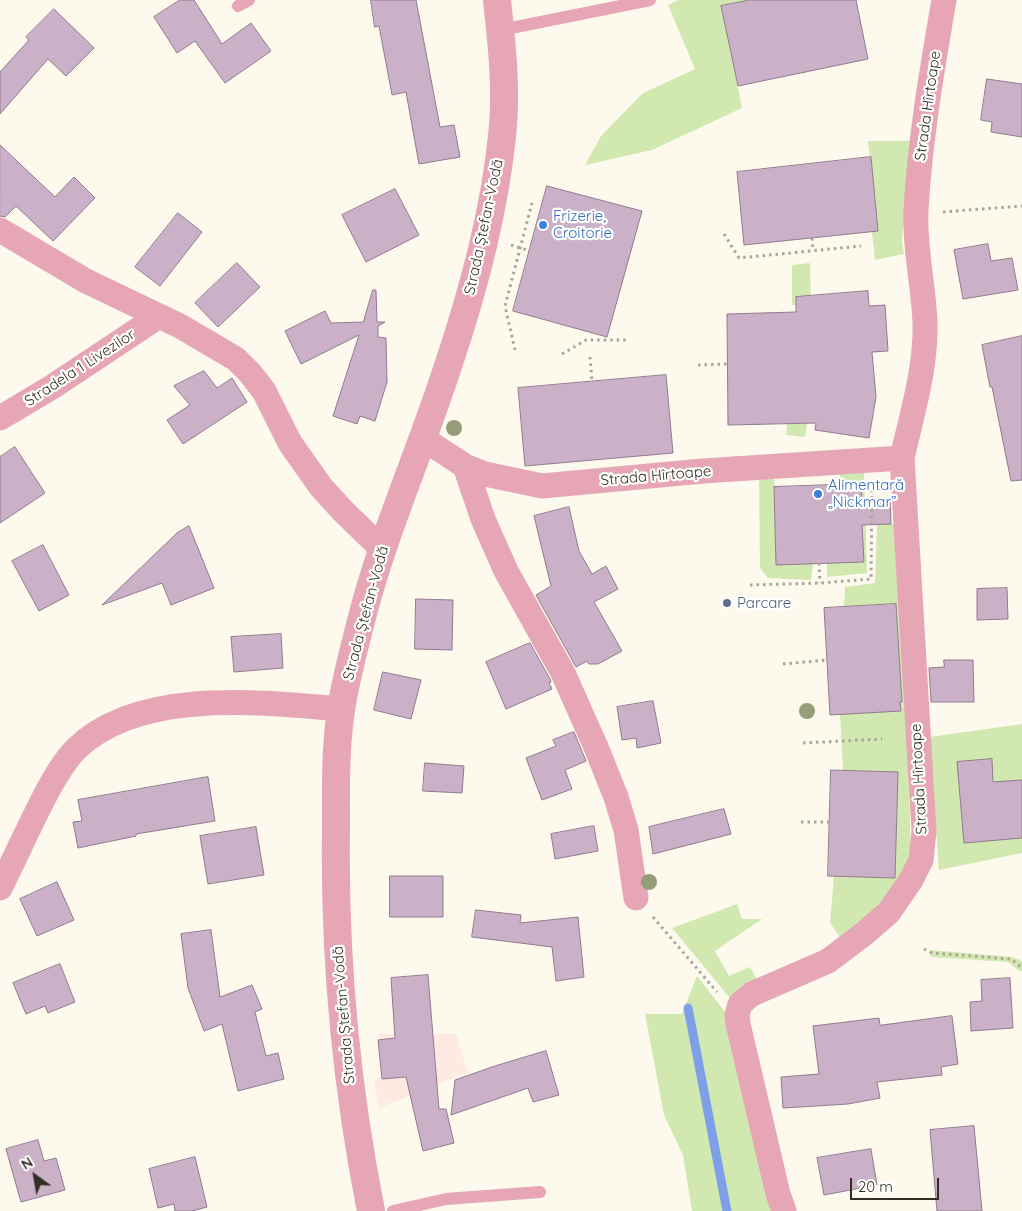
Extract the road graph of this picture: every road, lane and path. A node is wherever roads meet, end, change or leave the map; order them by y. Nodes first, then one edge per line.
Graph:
1 (497, 0) edge
2 (650, 0) edge
3 (944, 0) edge
4 (501, 30) junction
5 (532, 203) dead end
6 (1022, 206) edge
7 (916, 212) junction
8 (0, 230) edge
9 (724, 234) dead end
10 (812, 238) dead end
11 (504, 243) dead end
12 (861, 246) dead end
13 (520, 248) junction
14 (530, 250) dead end
15 (813, 251) junction
16 (159, 316) junction
17 (629, 340) dead end
18 (515, 350) dead end
19 (562, 354) dead end
20 (590, 357) dead end
21 (698, 364) dead end
22 (727, 364) dead end
23 (592, 382) dead end
24 (0, 418) edge
25 (422, 438) junction
26 (902, 458) junction
27 (465, 466) junction
28 (872, 487) dead end
29 (382, 549) junction
30 (819, 563) dead end
31 (820, 583) junction
32 (750, 585) dead end
33 (827, 660) dead end
34 (783, 664) dead end
35 (341, 709) junction
36 (882, 739) dead end
37 (803, 743) dead end
38 (801, 822) dead end
39 (830, 822) dead end
40 (0, 888) edge
41 (636, 898) joint
42 (924, 949) dead end
43 (1022, 968) edge
44 (699, 970) dead end
45 (540, 1192) dead end
46 (371, 1211) edge
47 (393, 1211) edge
48 (784, 1211) edge

1 - 4 street, Strada Ștefan-Vodă
2 - 4 lane
3 - 7 street, Strada Hîrtoape
4 - 25 street, Strada Ștefan-Vodă
5 - 13 path
6 - 7 path
7 - 26 street, Strada Hîrtoape
8 - 16 street, Stradela 1 Livezilor
9 - 15 path
10 - 15 path
11 - 13 path
12 - 15 path
13 - 14 path
13 - 18 path
16 - 24 street, Stradela 1 Livezilor
16 - 29 street, Stradela 1 Livezilor
17 - 19 path
20 - 23 path
21 - 22 path
25 - 27 street, Strada Hîrtoape
25 - 29 street, Strada Ștefan-Vodă
26 - 27 street, Strada Hîrtoape
26 - 48 street, Strada Hîrtoape
27 - 41 street
28 - 31 path
29 - 35 street, Strada Ștefan-Vodă
30 - 31 path
31 - 32 path
33 - 34 path
35 - 40 street
35 - 46 street, Strada Ștefan-Vodă
36 - 37 path
38 - 39 path
41 - 44 path
42 - 43 path
45 - 47 lane

